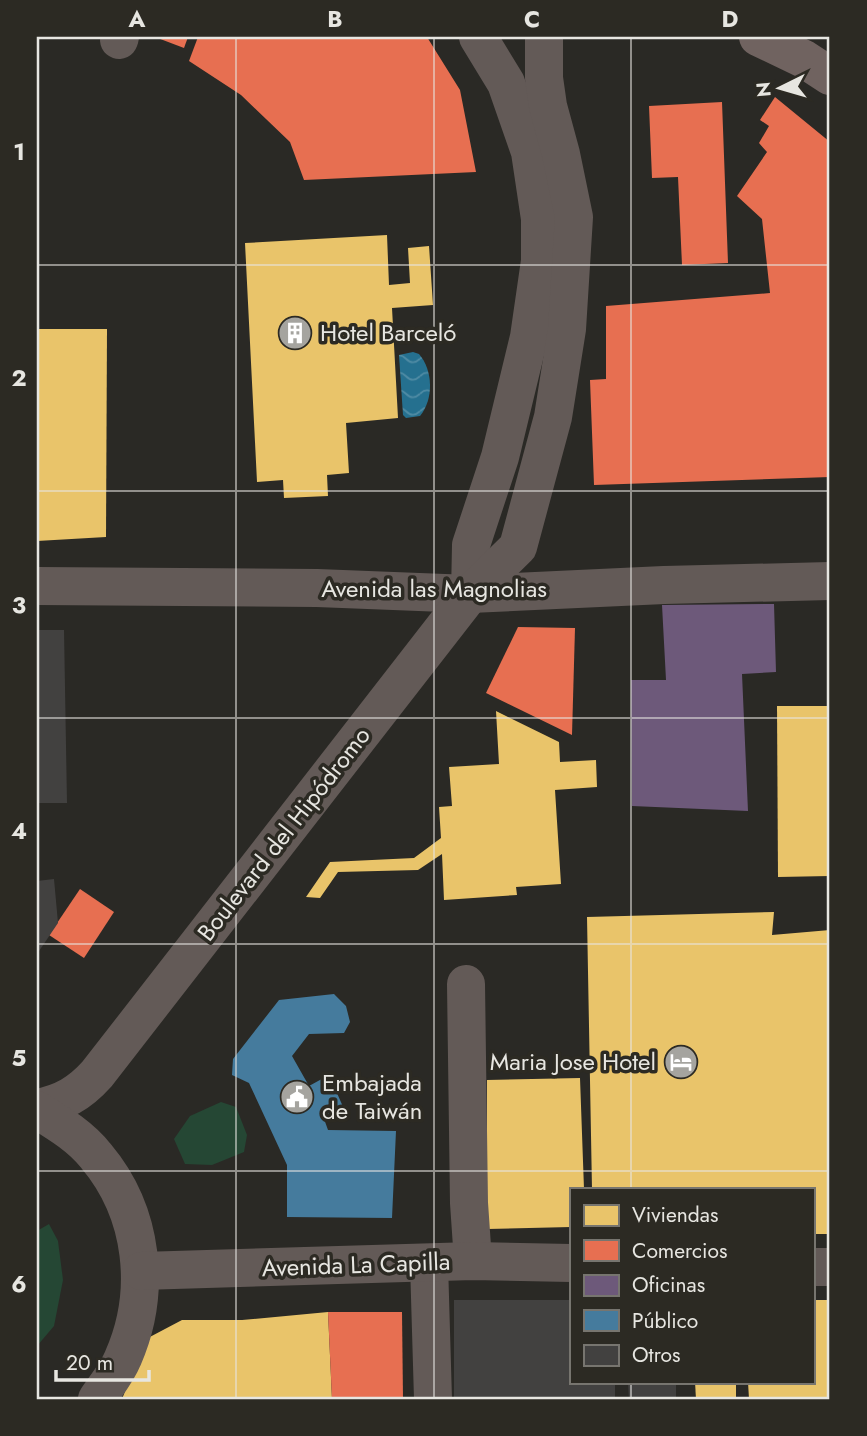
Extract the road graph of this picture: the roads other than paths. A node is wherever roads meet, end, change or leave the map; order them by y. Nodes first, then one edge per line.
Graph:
1 (478, 37) edge
2 (544, 37) edge
3 (758, 37) edge
4 (830, 76) edge
5 (557, 218) junction
6 (830, 582) edge
7 (37, 586) edge
8 (470, 594) junction
9 (466, 984) dead end
10 (97, 1074) junction
11 (37, 1109) edge
12 (96, 1156) junction
13 (473, 1261) junction
14 (429, 1263) junction
15 (570, 1263) edge
16 (141, 1271) junction
17 (97, 1399) edge
18 (433, 1399) edge

1 - 5 street
2 - 5 street
3 - 4 main road
5 - 8 street
6 - 8 street, Avenida las Magnolias
7 - 8 street, Avenida las Magnolias
8 - 10 street, Boulevard del Hipódromo
9 - 13 street
10 - 11 street, Boulevard del Hipódromo
10 - 12 street
11 - 12 street
12 - 16 street
13 - 14 street, Avenida La Capilla
13 - 15 street, Avenida La Capilla
14 - 16 street, Avenida La Capilla
14 - 18 street
16 - 17 street

